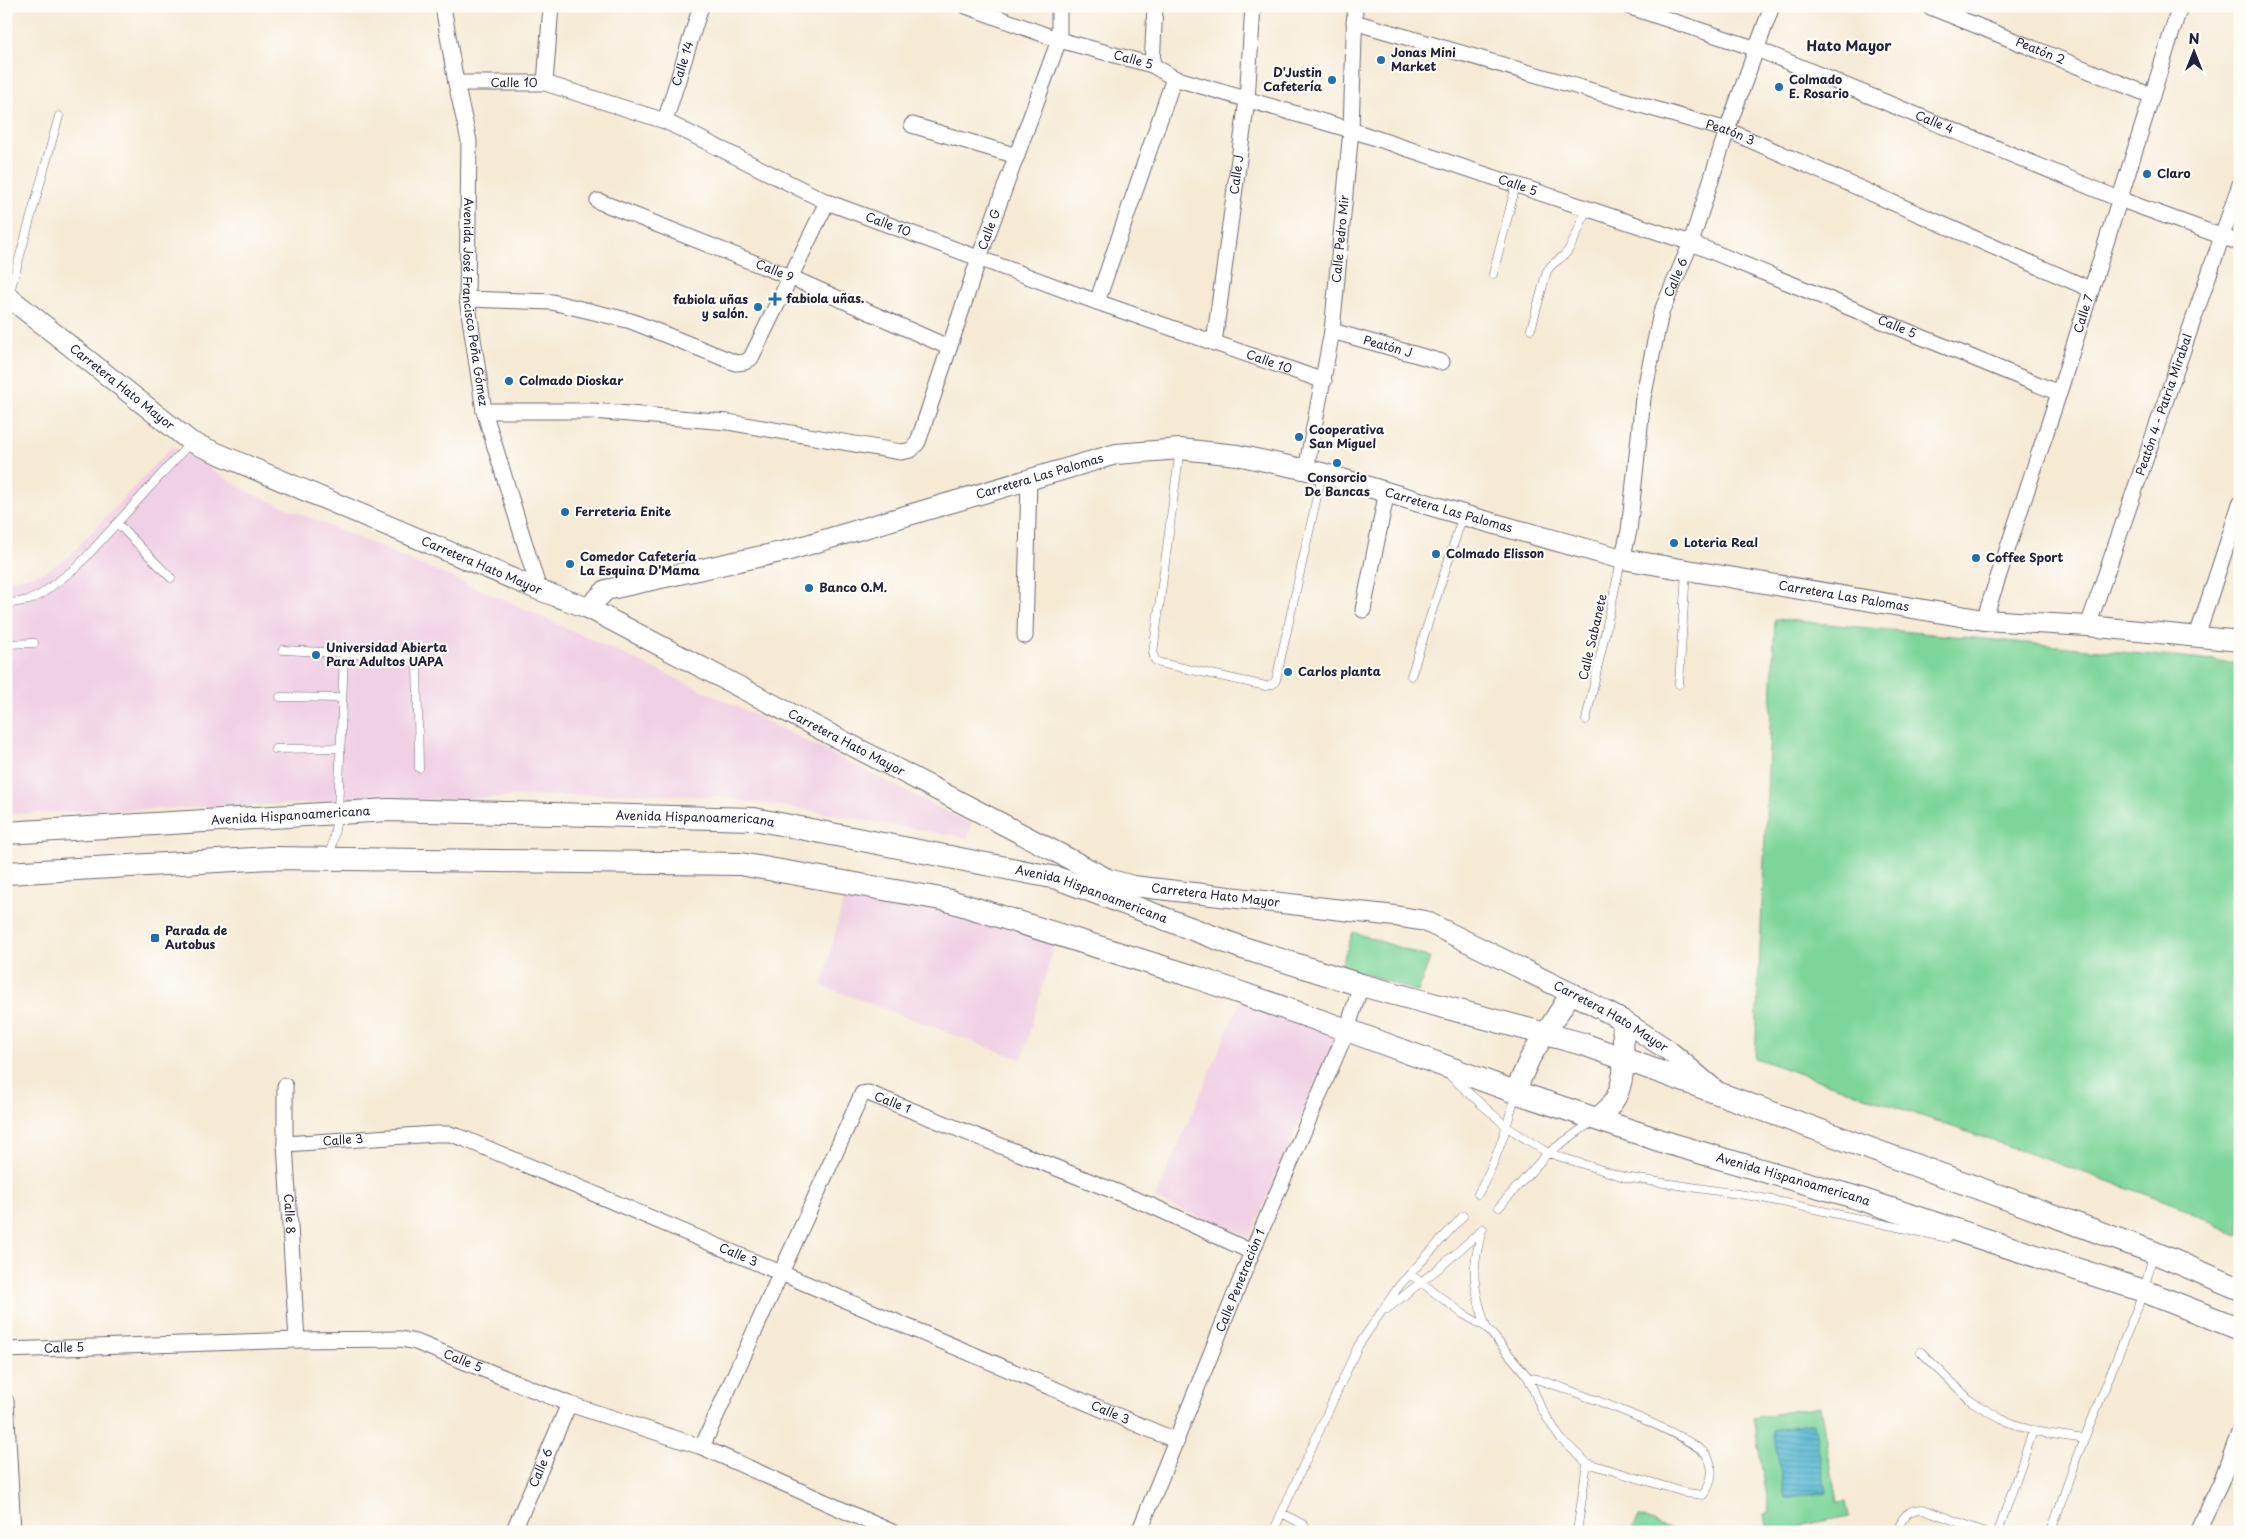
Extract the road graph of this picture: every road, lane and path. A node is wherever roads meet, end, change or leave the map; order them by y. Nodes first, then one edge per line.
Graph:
1 (443, 6) edge
2 (551, 6) edge
3 (701, 6) edge
4 (966, 6) edge
5 (1060, 6) edge
6 (1155, 6) edge
7 (1253, 6) edge
8 (1355, 6) edge
9 (1627, 6) edge
10 (1772, 6) edge
11 (1928, 6) edge
12 (2180, 6) edge
13 (1354, 22) junction
14 (1059, 40) junction
15 (1757, 49) junction
16 (1152, 65) junction
17 (1174, 78) junction
18 (456, 83) junction
19 (545, 83) junction
20 (2152, 96) junction
21 (1247, 100) junction
22 (59, 116) dead end
23 (665, 121) junction
24 (912, 124) dead end
25 (1351, 130) junction
26 (1726, 130) junction
27 (1017, 156) junction
28 (2240, 184) edge
29 (1516, 185) junction
30 (2118, 199) junction
31 (598, 201) dead end
32 (827, 202) junction
33 (1587, 208) junction
34 (2222, 236) junction
35 (1691, 243) junction
36 (2240, 243) edge
37 (979, 258) junction
38 (1492, 274) dead end
39 (790, 277) junction
40 (2090, 289) junction
41 (7, 295) edge
42 (467, 299) junction
43 (1097, 302) junction
44 (1531, 329) dead end
45 (1332, 331) junction
46 (1214, 343) junction
47 (948, 347) junction
48 (1442, 362) dead end
49 (1324, 381) junction
50 (2059, 392) junction
51 (484, 411) junction
52 (191, 442) junction
53 (1180, 449) junction
54 (1314, 472) junction
55 (1029, 479) junction
56 (1388, 491) junction
57 (2240, 504) edge
58 (1462, 515) junction
59 (117, 522) junction
60 (1622, 559) junction
61 (1686, 570) junction
62 (171, 578) dead end
63 (539, 590) junction
64 (6, 604) edge
65 (588, 608) junction
66 (1363, 610) dead end
67 (1984, 620) junction
68 (2088, 626) junction
69 (1025, 636) dead end
70 (2197, 636) junction
71 (2240, 641) edge
72 (34, 643) dead end
73 (6, 644) edge
74 (284, 650) dead end
75 (344, 653) junction
76 (1411, 676) dead end
77 (1678, 684) dead end
78 (280, 697) dead end
79 (342, 698) junction
80 (1586, 720) dead end
81 (340, 748) junction
82 (276, 749) dead end
83 (418, 768) dead end
84 (338, 813) junction
85 (6, 833) edge
86 (330, 858) junction
87 (6, 873) edge
88 (1361, 985) junction
89 (1571, 992) junction
90 (1622, 1020) junction
91 (1346, 1030) junction
92 (1544, 1033) junction
93 (1624, 1059) junction
94 (1433, 1061) junction
95 (285, 1086) dead end
96 (1516, 1092) junction
97 (1719, 1093) junction
98 (1596, 1119) junction
99 (1507, 1128) junction
100 (285, 1144) junction
101 (1548, 1153) junction
102 (1478, 1194) dead end
103 (1499, 1207) dead end
104 (1462, 1216) dead end
105 (1953, 1240) dead end
106 (1963, 1242) dead end
107 (1252, 1252) junction
108 (2153, 1252) junction
109 (2041, 1258) junction
110 (780, 1271) junction
111 (1410, 1274) junction
112 (1422, 1282) junction
113 (2240, 1289) edge
114 (2144, 1291) junction
115 (1381, 1313) junction
116 (1486, 1327) junction
117 (2240, 1328) edge
118 (297, 1340) junction
119 (6, 1350) edge
120 (1921, 1352) dead end
121 (1528, 1377) junction
122 (6, 1401) edge
123 (569, 1404) junction
124 (2240, 1430) edge
125 (2033, 1431) junction
126 (2084, 1439) junction
127 (1177, 1440) junction
128 (702, 1447) junction
129 (1587, 1464) junction
130 (1282, 1513) junction
131 (13, 1532) edge
132 (513, 1532) edge
133 (892, 1532) edge
134 (1139, 1532) edge
135 (1273, 1532) edge
136 (1303, 1532) edge
137 (1576, 1532) edge
138 (1896, 1532) edge
139 (1985, 1532) edge
140 (1998, 1532) edge
141 (2051, 1532) edge
142 (2197, 1532) edge

1 - 18 street, Avenida José Francisco Peña Gómez
2 - 19 street
3 - 23 street, Calle 14
4 - 14 street, Calle 5
5 - 14 street, Calle G
6 - 16 street
7 - 21 street, Calle J
8 - 13 street, Calle Pedro Mir
9 - 15 street, Calle 4
10 - 15 street, Calle 6
11 - 20 street, Peatón 2
12 - 20 street, Calle 7
13 - 25 street, Calle Pedro Mir
13 - 26 street, Peatón 3
14 - 16 street, Calle 5
14 - 27 street, Calle G
15 - 26 street, Calle 6
15 - 30 street, Calle 4
16 - 17 street, Calle 5
17 - 21 street, Calle 5
17 - 43 street
18 - 19 street, Calle 10
18 - 42 street, Avenida José Francisco Peña Gómez
19 - 23 street, Calle 10
20 - 30 street, Calle 7
21 - 25 street, Calle 5
21 - 46 street, Calle J
22 - 41 lane
23 - 32 street, Calle 10
24 - 27 street
25 - 29 street, Calle 5
25 - 45 street, Calle Pedro Mir
26 - 35 street, Calle 6
26 - 40 street, Peatón 3
27 - 37 street, Calle G
28 - 34 street, Peatón 4 - Patria Mirabal
29 - 33 street, Calle 5
29 - 38 lane
30 - 34 street, Calle 4
30 - 40 street, Calle 7
31 - 39 street, Calle 9
32 - 37 street, Calle 10
32 - 39 street
33 - 35 street, Calle 5
33 - 44 lane
34 - 36 street, Calle 4
34 - 68 street, Peatón 4 - Patria Mirabal
35 - 50 street, Calle 5
35 - 60 street, Calle 6
37 - 43 street, Calle 10
37 - 47 street, Calle G
39 - 42 street
39 - 47 street, Calle 9
40 - 50 street, Calle 7
41 - 52 street, Carretera Hato Mayor
42 - 51 street, Avenida José Francisco Peña Gómez
43 - 46 street, Calle 10
45 - 48 street, Peatón J
45 - 49 street, Calle Pedro Mir
46 - 49 street, Calle 10
47 - 51 street, Calle G
49 - 54 street, Calle Pedro Mir
50 - 67 street, Calle 7
51 - 63 street, Avenida José Francisco Peña Gómez
52 - 59 lane
52 - 63 street, Carretera Hato Mayor
53 - 54 street, Carretera Las Palomas
53 - 54 lane
53 - 55 street, Carretera Las Palomas
54 - 56 street, Carretera Las Palomas
55 - 65 street, Carretera Las Palomas
55 - 69 street
56 - 58 street, Carretera Las Palomas
56 - 66 street
57 - 70 street
58 - 60 street, Carretera Las Palomas
58 - 76 lane
59 - 62 lane
59 - 64 lane
60 - 61 street, Carretera Las Palomas
60 - 80 lane, Calle Sabanete
61 - 67 street, Carretera Las Palomas
61 - 77 lane
63 - 65 street, Carretera Hato Mayor
65 - 89 street, Carretera Hato Mayor
67 - 68 street, Carretera Las Palomas
68 - 70 street, Carretera Las Palomas
70 - 71 street, Carretera Las Palomas
72 - 73 lane
74 - 75 lane
75 - 79 lane
75 - 83 lane
78 - 79 lane
79 - 81 lane
81 - 82 lane
81 - 84 lane
84 - 85 main road, Avenida Hispanoamericana
84 - 86 lane
84 - 88 main road, Avenida Hispanoamericana
86 - 87 main road, Avenida Hispanoamericana
86 - 91 main road, Avenida Hispanoamericana
88 - 91 street
88 - 92 main road, Avenida Hispanoamericana
89 - 90 street, Carretera Hato Mayor
89 - 92 street
90 - 93 street
90 - 97 street, Carretera Hato Mayor
91 - 94 main road, Avenida Hispanoamericana
91 - 107 street, Calle Penetración 1
92 - 93 main road, Avenida Hispanoamericana
92 - 96 street
93 - 97 main road, Avenida Hispanoamericana
93 - 98 street
94 - 96 main road, Avenida Hispanoamericana
94 - 99 lane
95 - 100 street, Calle 8
96 - 98 main road, Avenida Hispanoamericana
96 - 99 lane
97 - 108 main road, Avenida Hispanoamericana
98 - 101 lane
98 - 109 main road, Avenida Hispanoamericana
99 - 101 lane
99 - 102 lane
100 - 110 street, Calle 3
100 - 118 street, Calle 8
101 - 103 lane
101 - 105 lane
104 - 111 lane
106 - 109 lane
107 - 110 street, Calle 1
107 - 127 street, Calle Penetración 1
108 - 113 main road, Avenida Hispanoamericana
108 - 114 lane
109 - 114 main road, Avenida Hispanoamericana
110 - 127 street, Calle 3
110 - 128 street, Calle 1
111 - 112 lane
111 - 115 lane
112 - 115 lane
112 - 116 lane
112 - 116 lane
114 - 117 main road, Avenida Hispanoamericana
114 - 126 lane
115 - 130 lane
116 - 121 lane
118 - 119 street, Calle 5
118 - 123 street, Calle 5
120 - 125 lane
121 - 129 lane
121 - 129 lane
122 - 131 street
123 - 128 street, Calle 5
123 - 132 street, Calle 6
124 - 142 street
125 - 126 lane
125 - 140 lane
126 - 141 lane
127 - 134 street, Calle Penetración 1
128 - 133 street, Calle 5
129 - 137 lane
130 - 135 lane
130 - 136 lane
138 - 139 lane

